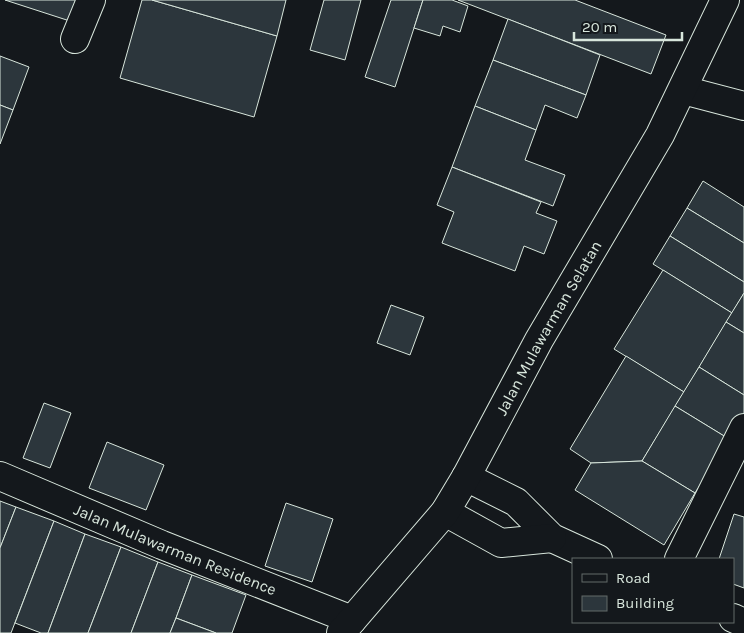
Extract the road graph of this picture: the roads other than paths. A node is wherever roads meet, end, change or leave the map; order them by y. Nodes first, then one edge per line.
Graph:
1 (92, 0) edge
2 (725, 0) edge
3 (75, 39) dead end
4 (683, 90) junction
5 (744, 106) edge
6 (744, 428) edge
7 (0, 476) edge
8 (466, 477) junction
9 (445, 512) junction
10 (552, 538) junction
11 (596, 558) edge
12 (679, 558) edge
13 (347, 626) edge

1 - 3 street
2 - 4 street, Jalan Mulawarman Selatan
4 - 5 street
4 - 8 street, Jalan Mulawarman Selatan
6 - 12 street
7 - 13 street, Jalan Mulawarman Residence
8 - 9 street, Jalan Mulawarman Selatan
8 - 10 street
9 - 10 street
9 - 13 street, Jalan Mulawarman Selatan
10 - 11 street

